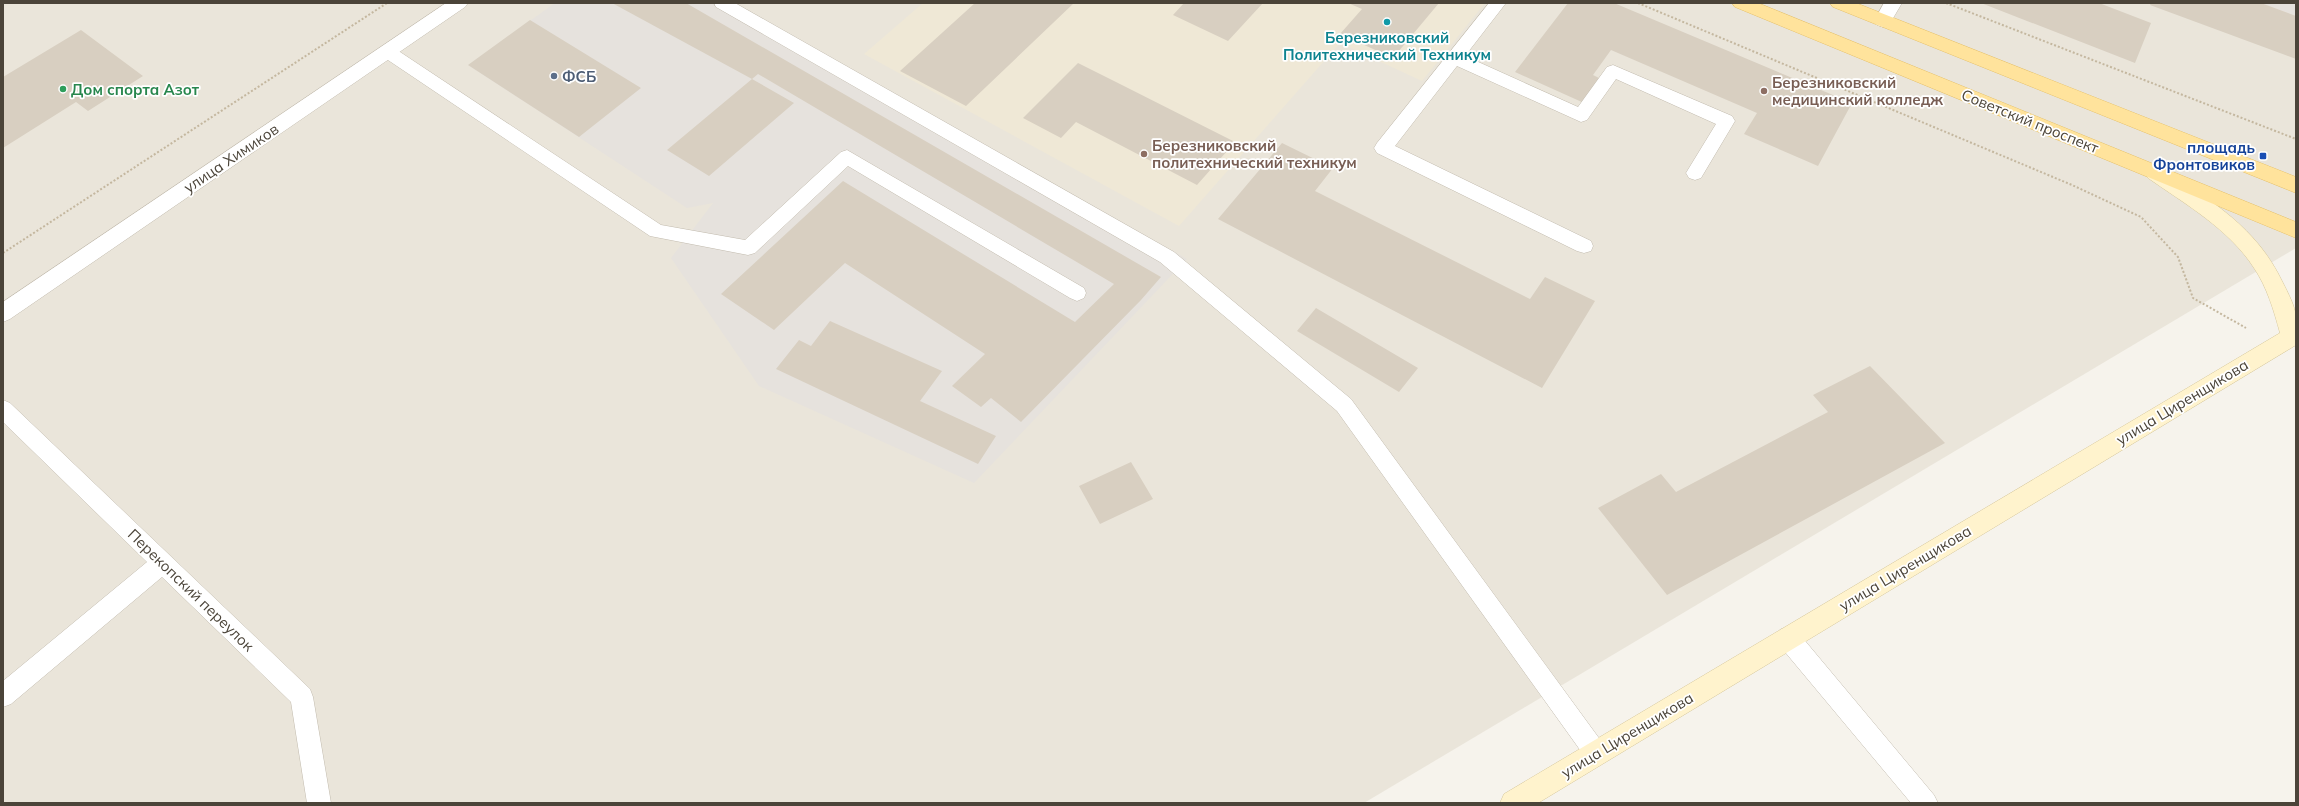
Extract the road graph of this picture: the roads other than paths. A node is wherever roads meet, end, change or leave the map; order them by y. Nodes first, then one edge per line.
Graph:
1 (459, 3) edge
2 (722, 3) edge
3 (1498, 3) edge
4 (1742, 3) edge
5 (1838, 3) edge
6 (1893, 3) edge
7 (1883, 21) junction
8 (388, 52) junction
9 (1454, 58) junction
10 (2152, 171) junction
11 (1695, 173) dead end
12 (2296, 185) edge
13 (2296, 230) edge
14 (1584, 246) dead end
15 (1077, 293) dead end
16 (3, 313) edge
17 (2288, 338) edge
18 (3, 408) edge
19 (164, 563) junction
20 (1788, 638) junction
21 (3, 696) edge
22 (1596, 753) junction
23 (319, 803) edge
24 (1513, 803) edge
25 (1926, 803) edge

1 - 8 street, улица Химиков
2 - 22 lane
3 - 9 lane
4 - 10 main road, Советский проспект
5 - 7 main road
6 - 7 street
7 - 12 main road
8 - 15 lane
8 - 16 street, улица Химиков
9 - 11 lane
9 - 14 lane
10 - 13 main road, Советский проспект
10 - 17 street
17 - 20 street, улица Циренщикова
18 - 19 lane, Перекопский переулок
19 - 21 lane
19 - 23 lane, Перекопский переулок
20 - 22 street, улица Циренщикова
20 - 25 lane
22 - 24 street, улица Циренщикова

